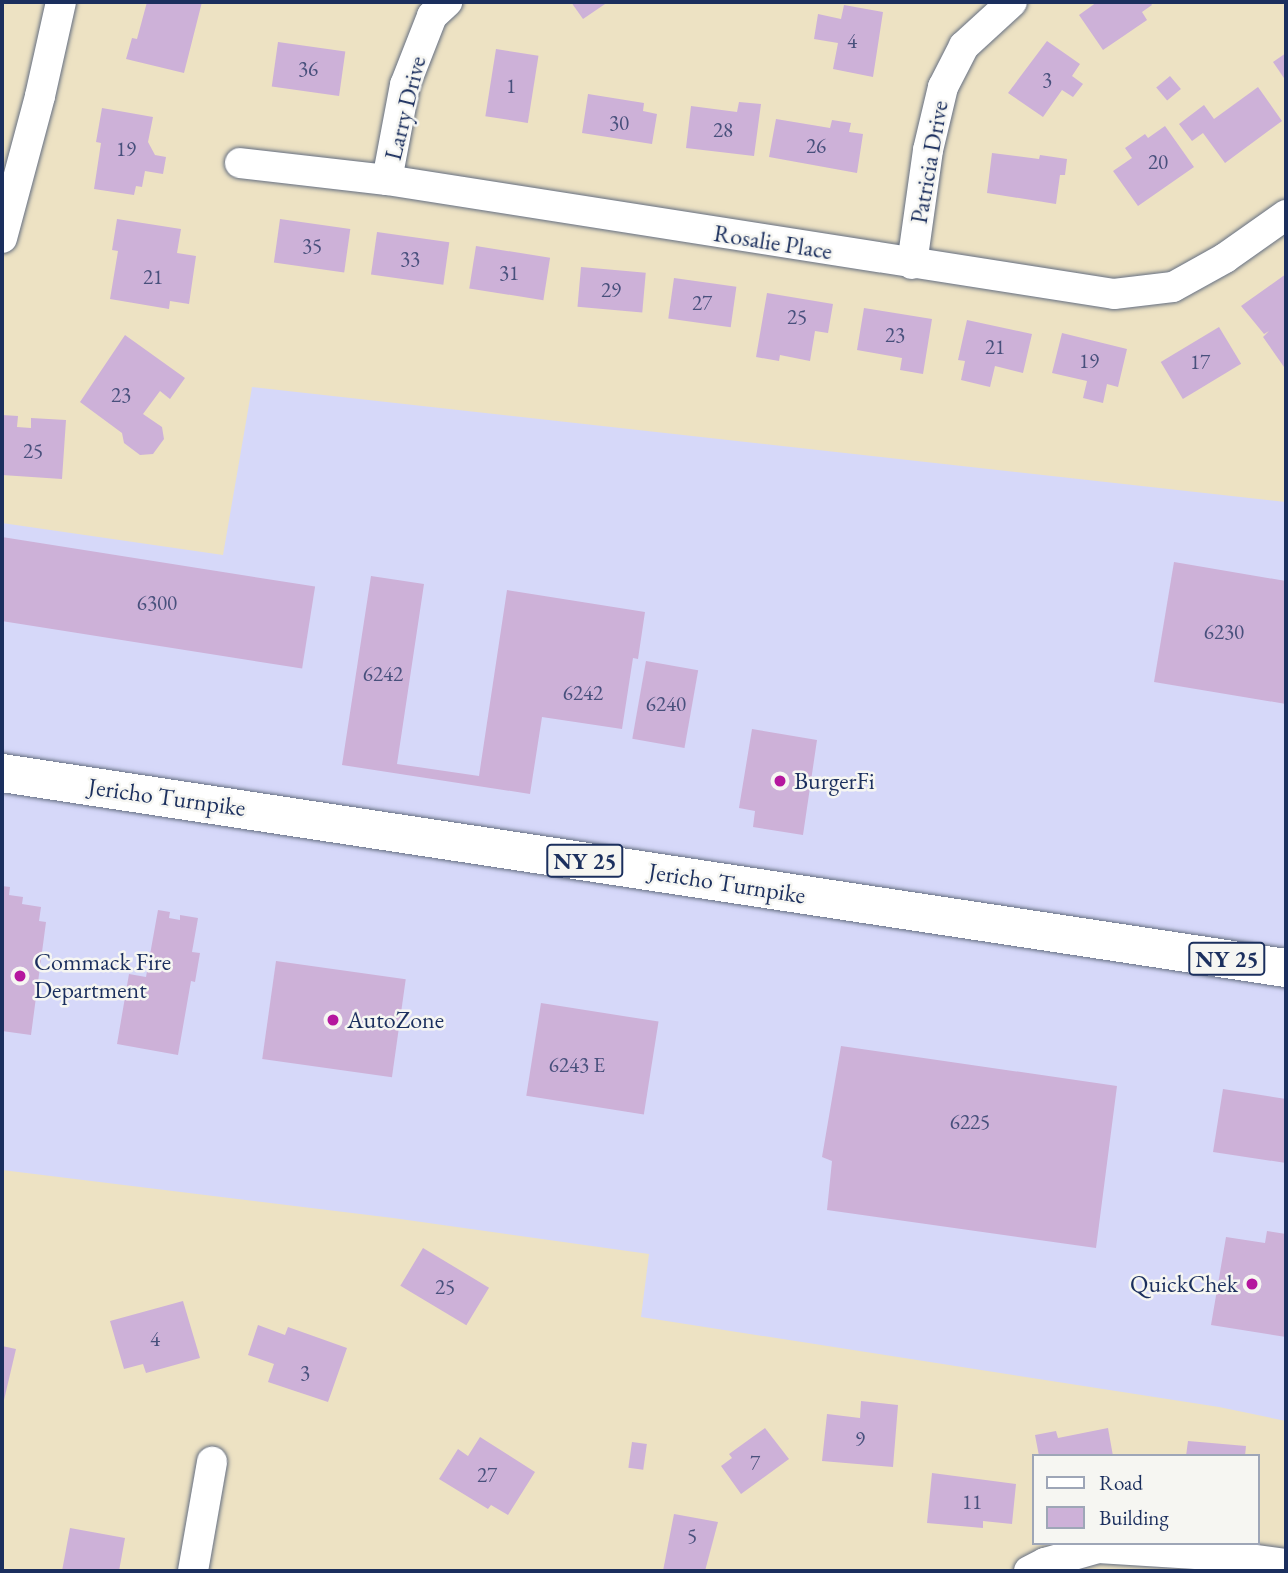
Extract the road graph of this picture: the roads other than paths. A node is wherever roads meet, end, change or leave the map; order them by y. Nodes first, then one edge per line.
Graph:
1 (61, 2) edge
2 (447, 2) edge
3 (1012, 2) edge
4 (240, 163) dead end
5 (387, 180) junction
6 (1286, 215) edge
7 (2, 238) edge
8 (912, 264) junction
9 (2, 773) edge
10 (1286, 968) edge
11 (212, 1462) dead end
12 (1227, 1564) edge
13 (1286, 1564) edge
14 (193, 1571) edge
15 (1030, 1571) edge

1 - 7 street
2 - 5 street, Larry Drive
3 - 8 street, Patricia Drive
4 - 5 street, Rosalie Place
5 - 8 street, Rosalie Place
6 - 8 street, Rosalie Place
9 - 10 main road, Jericho Turnpike / NY 25
11 - 14 street
12 - 13 street
12 - 15 street

